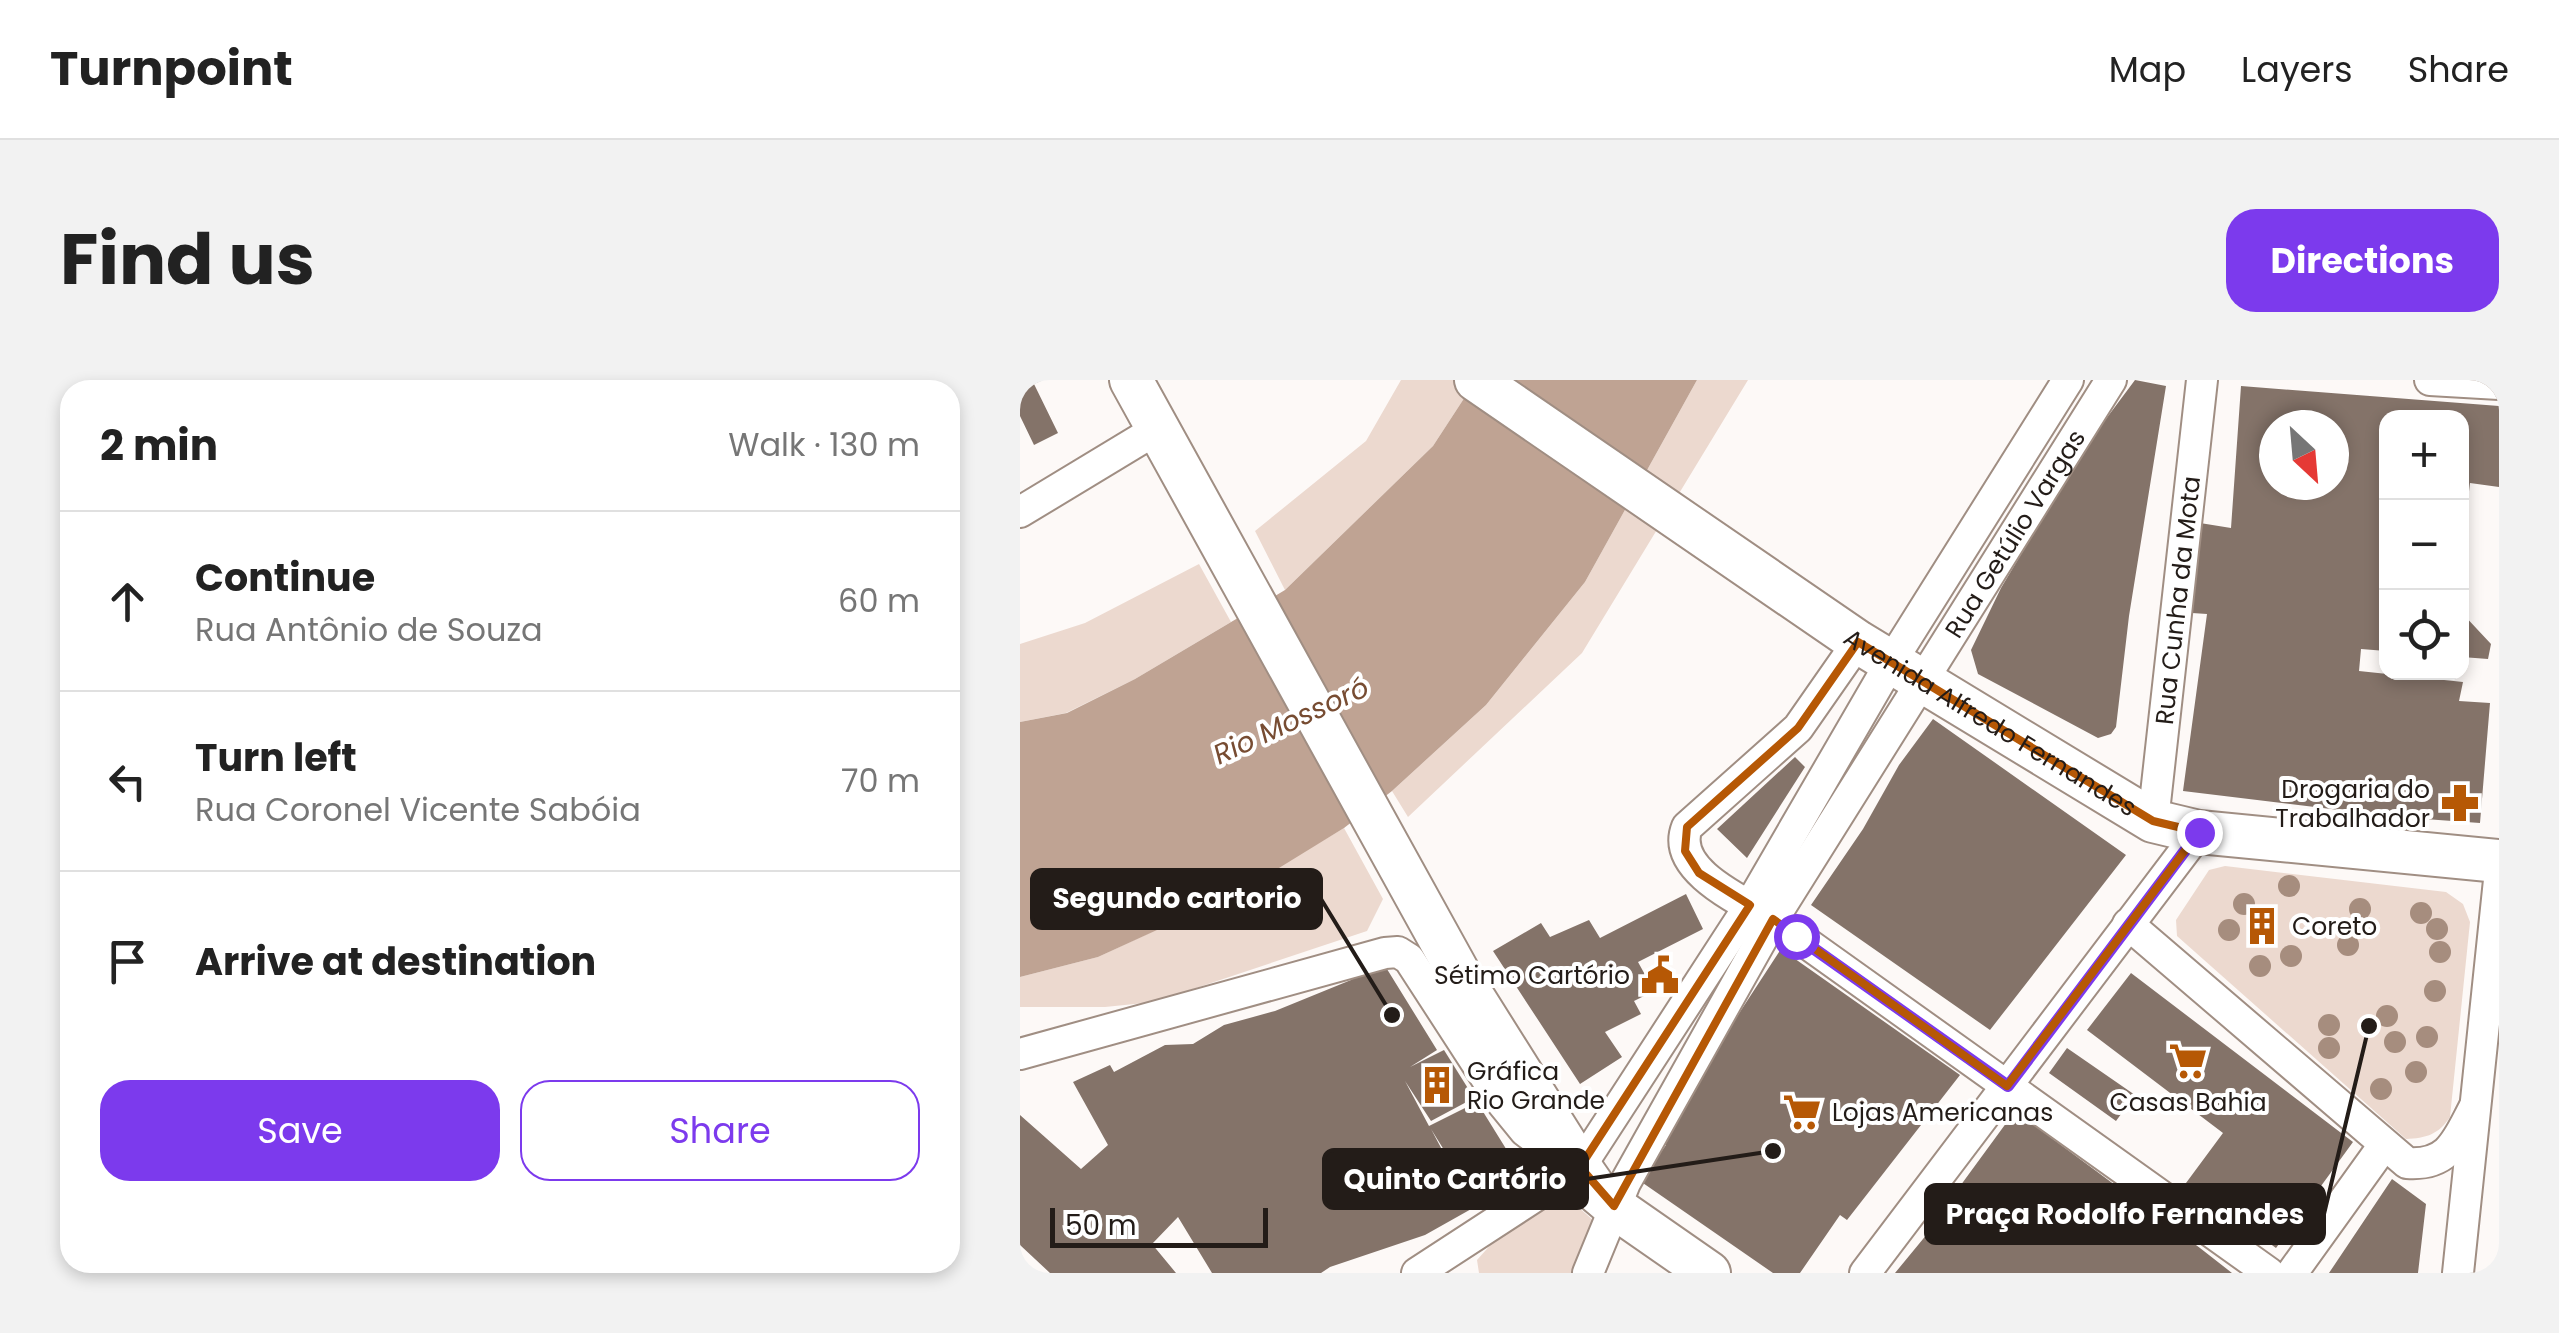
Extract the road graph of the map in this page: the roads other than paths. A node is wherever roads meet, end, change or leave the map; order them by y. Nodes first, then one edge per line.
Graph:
1 (1131, 380) edge
2 (1476, 380) edge
3 (2068, 380) edge
4 (2111, 380) edge
5 (2202, 380) edge
6 (2430, 380) edge
7 (2499, 384) edge
8 (1159, 428) junction
9 (1020, 512) edge
10 (1889, 662) junction
11 (1814, 708) junction
12 (1856, 723) junction
13 (2153, 821) junction
14 (2199, 832) junction
15 (2499, 861) edge
16 (2499, 880) edge
17 (1762, 912) junction
18 (2128, 924) junction
19 (1020, 1054) edge
20 (2008, 1086) junction
21 (2474, 1108) junction
22 (2384, 1145) junction
23 (1576, 1159) junction
24 (1614, 1206) junction
25 (1417, 1273) edge
26 (1588, 1273) edge
27 (1709, 1273) edge
28 (1865, 1273) edge
29 (2269, 1273) edge
30 (2292, 1273) edge
31 (2458, 1273) edge

1 - 8 main road
2 - 10 main road, Avenida Alfredo Fernandes
3 - 10 street, Rua Getúlio Vargas
4 - 10 street, Rua Getúlio Vargas
5 - 13 street, Rua Cunha da Mota
6 - 7 street
8 - 9 street
8 - 23 main road
10 - 11 street
10 - 12 street, Rua Getúlio Vargas
10 - 13 main road, Avenida Alfredo Fernandes
10 - 17 street, Rua Getúlio Vargas
11 - 12 street
11 - 17 street
12 - 17 street, Rua Getúlio Vargas
13 - 14 main road, Avenida Alfredo Fernandes
14 - 15 main road, Avenida Alfredo Fernandes
14 - 18 street
16 - 21 street
17 - 20 street
17 - 23 street, Rua Getúlio Vargas
17 - 24 street, Rua Getúlio Vargas
18 - 20 street
18 - 22 street
19 - 23 street
20 - 28 street
20 - 29 street
21 - 22 street
21 - 31 street
22 - 30 street
23 - 24 main road
23 - 25 street
24 - 26 street, Rua Getúlio Vargas
24 - 27 main road

